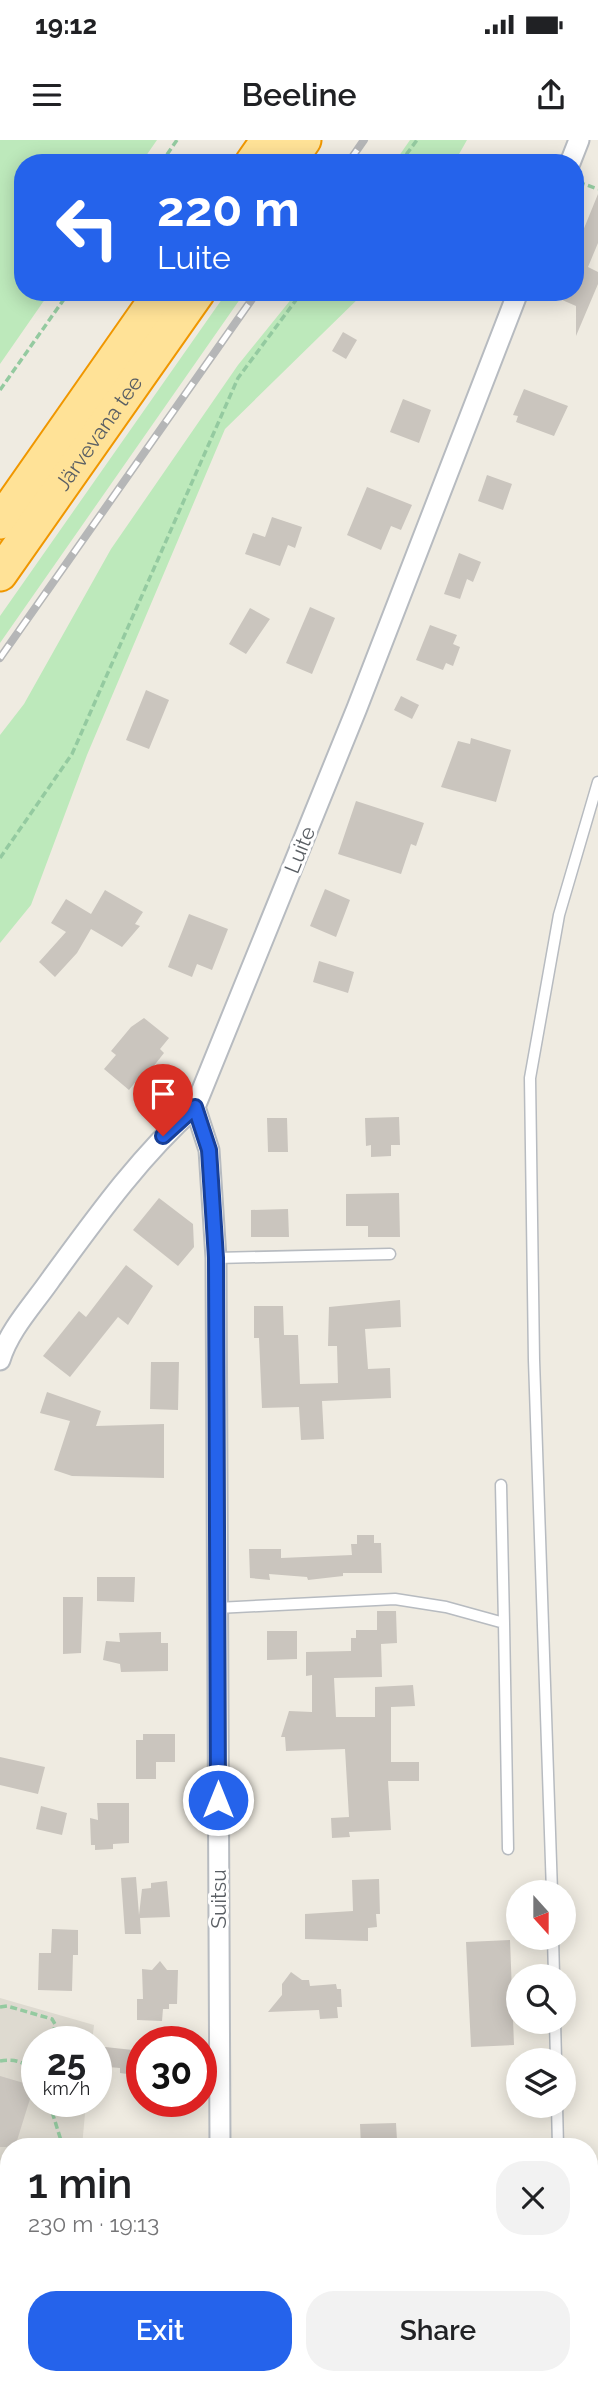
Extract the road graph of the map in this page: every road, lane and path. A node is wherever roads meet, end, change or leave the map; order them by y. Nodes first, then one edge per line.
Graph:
1 (63, 301) edge
2 (155, 301) edge
3 (192, 301) edge
4 (295, 301) edge
5 (515, 301) edge
6 (0, 390) edge
7 (0, 522) edge
8 (0, 574) edge
9 (598, 782) edge
10 (0, 858) edge
11 (195, 1107) junction
12 (390, 1254) dead end
13 (216, 1258) junction
14 (0, 1360) edge
15 (501, 1485) dead end
16 (217, 1608) junction
17 (504, 1623) junction
18 (508, 1849) dead end
19 (552, 1880) edge
20 (0, 2007) edge
21 (55, 2026) edge
22 (0, 2061) edge
23 (21, 2062) edge
24 (54, 2117) edge
25 (557, 2118) edge
26 (60, 2138) edge
27 (220, 2138) edge
28 (558, 2138) edge

1 - 6 path
2 - 7 highway, Järvevana tee
3 - 8 highway, Järvevana tee
4 - 10 path
5 - 11 street, Luite
9 - 19 lane
11 - 13 street, Suitsu
11 - 14 street, Luite
12 - 13 lane
13 - 16 street, Suitsu
15 - 17 lane
16 - 17 lane
16 - 27 street, Suitsu
17 - 18 lane
20 - 21 path
22 - 23 path
24 - 26 path
25 - 28 lane

